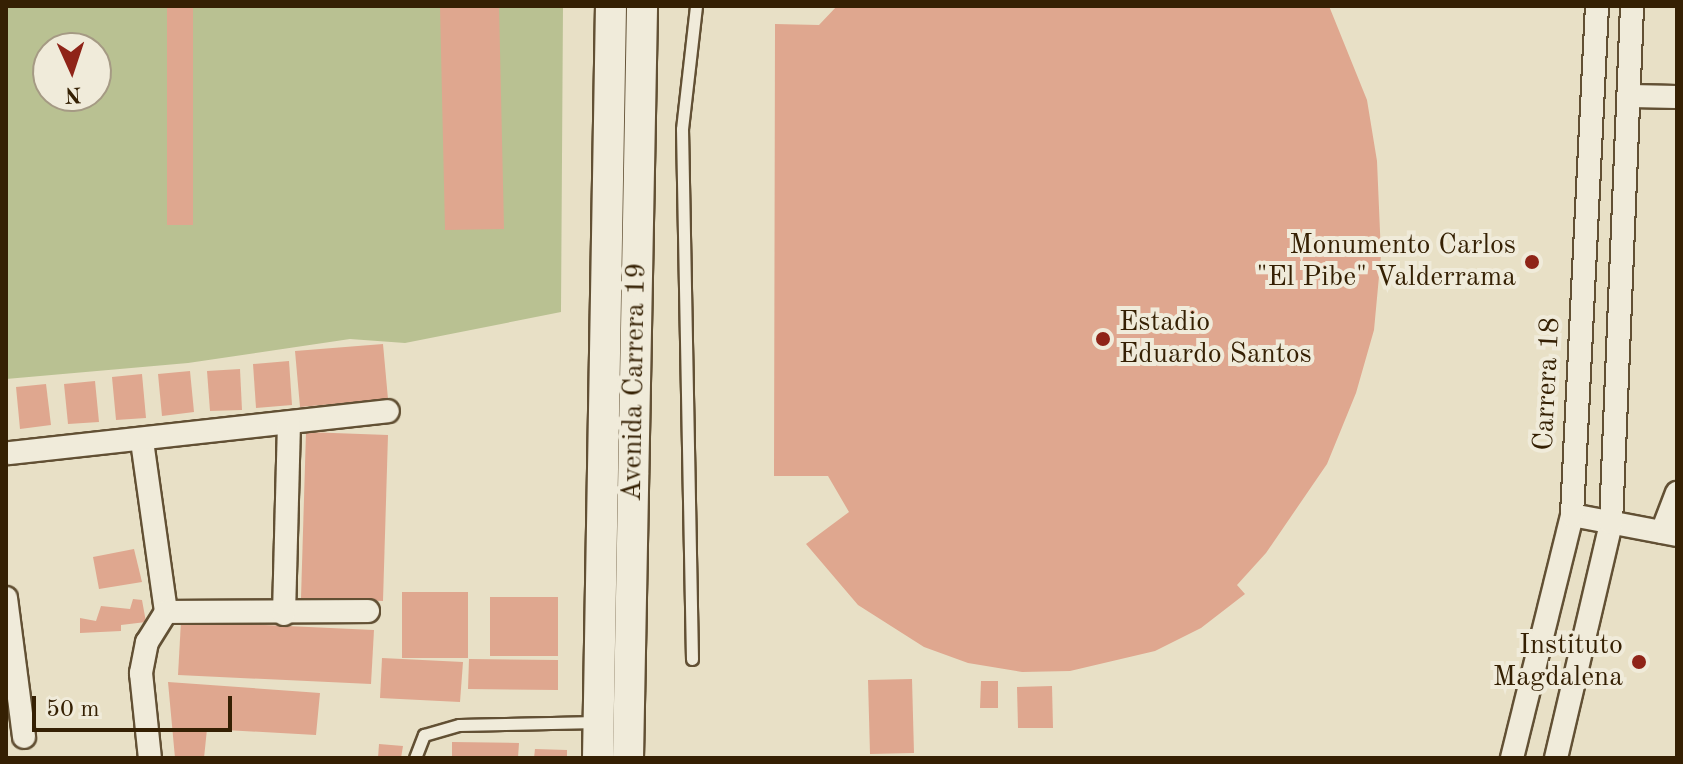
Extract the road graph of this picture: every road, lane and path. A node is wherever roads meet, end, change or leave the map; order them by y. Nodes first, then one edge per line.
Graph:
1 (611, 6) edge
2 (642, 6) edge
3 (696, 6) edge
4 (1597, 6) edge
5 (1632, 6) edge
6 (1631, 96) junction
7 (1677, 97) edge
8 (388, 411) dead end
9 (289, 423) junction
10 (142, 441) junction
11 (9, 453) dead end
12 (1677, 493) edge
13 (1572, 515) junction
14 (1611, 523) junction
15 (1669, 533) edge
16 (6, 598) edge
17 (368, 611) dead end
18 (166, 612) junction
19 (284, 614) junction
20 (692, 659) dead end
21 (598, 721) junction
22 (24, 737) dead end
23 (150, 758) edge
24 (415, 758) edge
25 (598, 758) edge
26 (628, 758) edge
27 (1512, 758) edge
28 (1556, 758) edge

1 - 21 main road, Avenida Carrera 19
2 - 26 main road, Avenida Carrera 19
3 - 20 lane
4 - 13 street, Carrera 18
5 - 6 street
6 - 7 street
6 - 14 street
8 - 9 street
9 - 10 street
9 - 19 street
10 - 11 street
10 - 18 street
12 - 15 street
13 - 14 street
13 - 27 street, Carrera 18
14 - 15 street
14 - 28 street
16 - 22 street
17 - 19 street
18 - 19 street
18 - 23 street
21 - 24 lane
21 - 25 main road, Avenida Carrera 19

